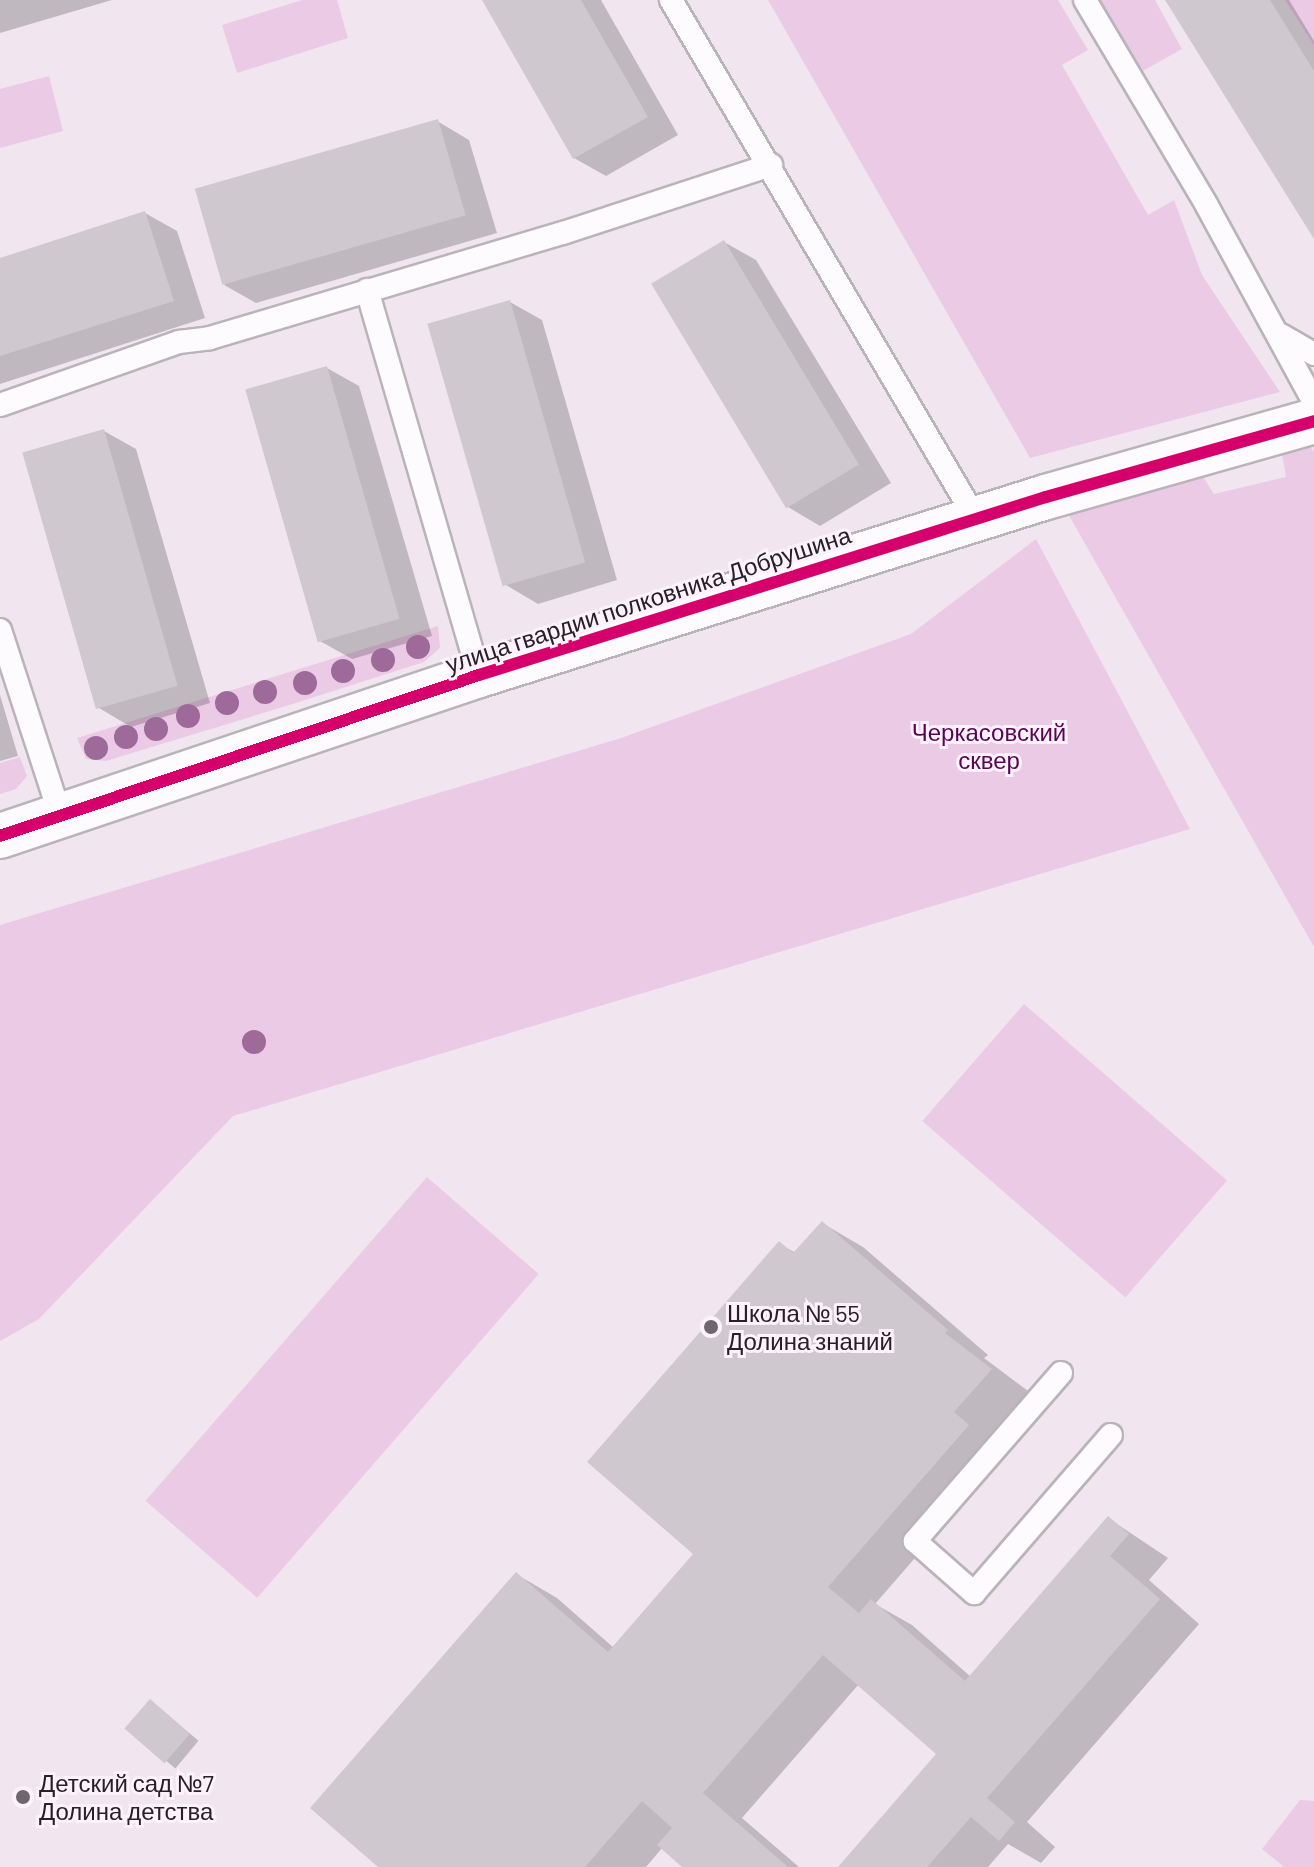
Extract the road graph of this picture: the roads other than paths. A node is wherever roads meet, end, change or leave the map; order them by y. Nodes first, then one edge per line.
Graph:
1 (671, 0) edge
2 (1085, 0) edge
3 (771, 165) junction
4 (367, 290) junction
5 (1280, 335) junction
6 (1314, 354) edge
7 (1314, 402) edge
8 (0, 405) edge
9 (1314, 421) edge
10 (976, 519) junction
11 (0, 630) edge
12 (479, 675) junction
13 (61, 818) junction
14 (0, 836) edge
15 (1061, 1373) dead end
16 (1111, 1435) dead end

1 - 3 lane
2 - 5 lane
3 - 4 lane
3 - 10 lane
4 - 8 lane
4 - 12 lane
5 - 6 lane
5 - 7 lane
9 - 10 street, улица гвардии полковника Добрушина
10 - 12 street, улица гвардии полковника Добрушина
11 - 13 lane
12 - 13 street, улица гвардии полковника Добрушина
13 - 14 street, улица гвардии полковника Добрушина
15 - 16 lane

